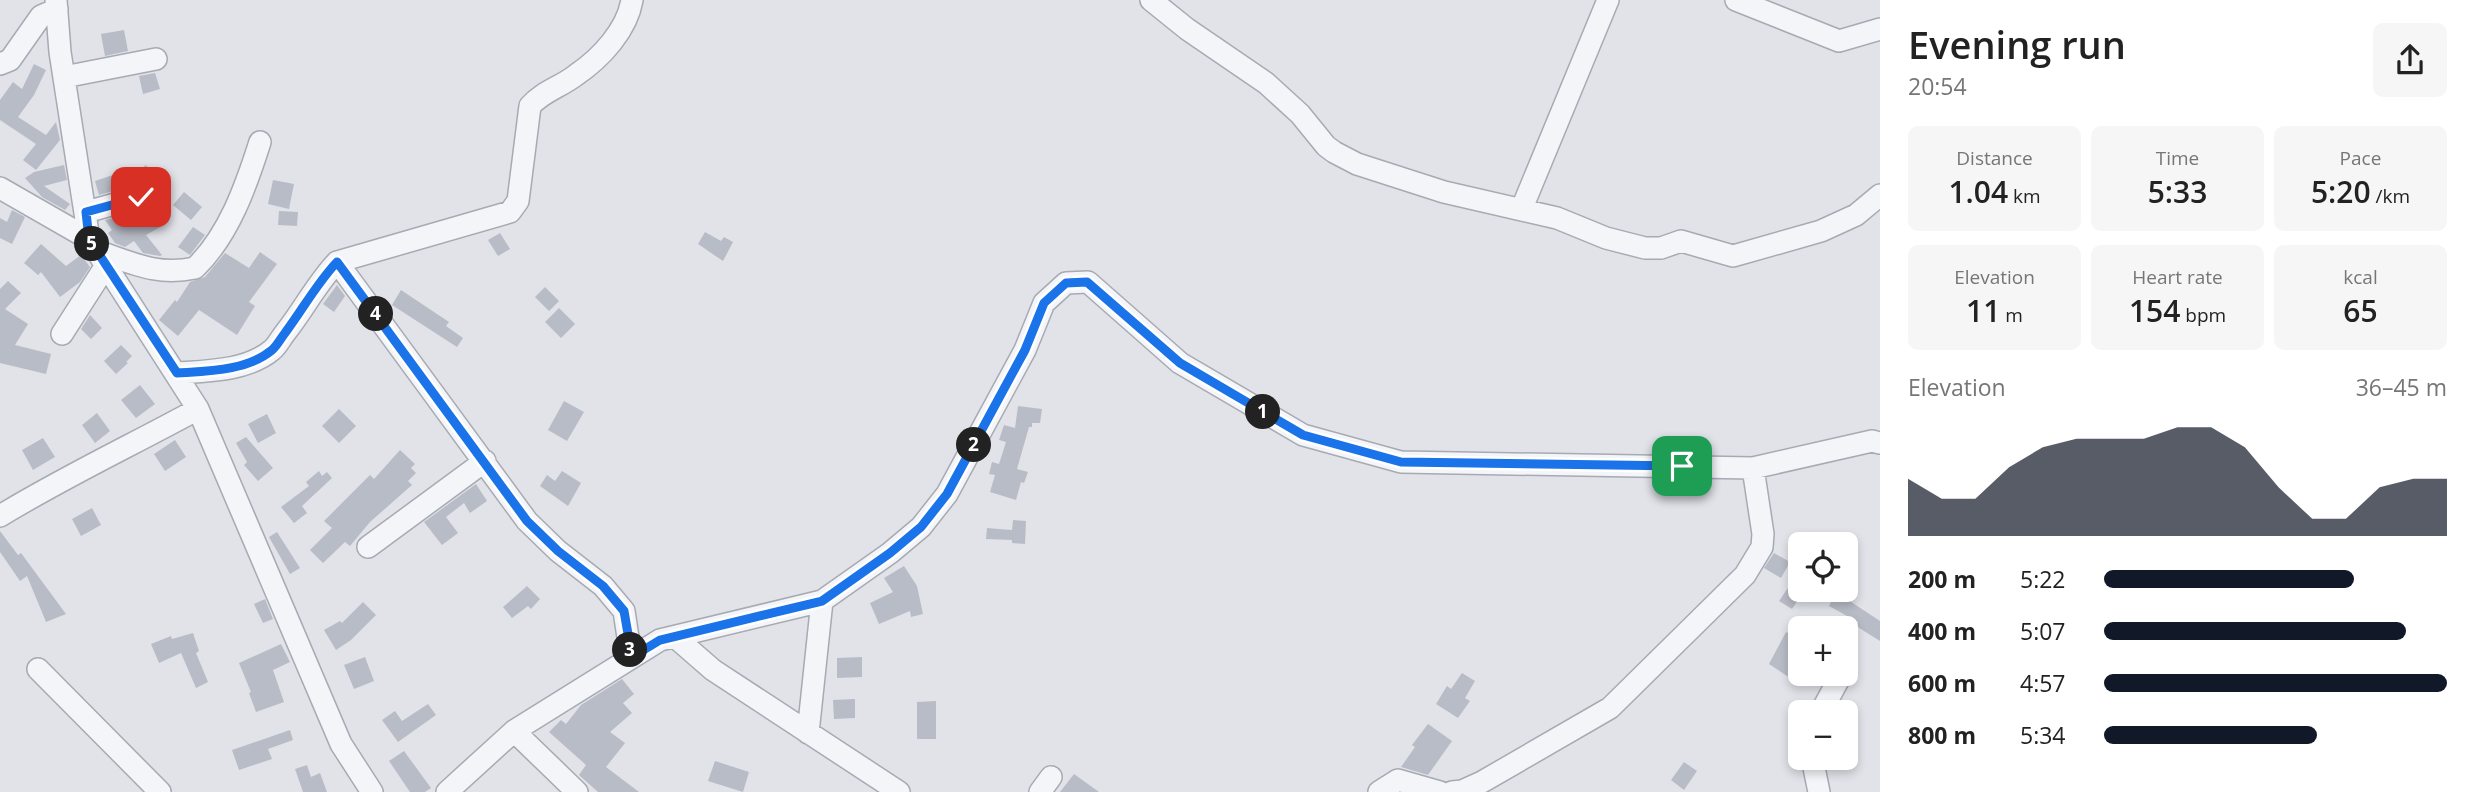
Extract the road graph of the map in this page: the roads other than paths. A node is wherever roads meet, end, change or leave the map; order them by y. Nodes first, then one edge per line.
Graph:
1 (632, 0) edge
2 (1151, 0) edge
3 (1608, 0) edge
4 (1737, 0) edge
5 (56, 5) edge
6 (1880, 29) edge
7 (156, 59) dead end
8 (0, 64) edge
9 (64, 77) junction
10 (260, 142) dead end
11 (0, 188) edge
12 (1880, 195) edge
13 (141, 197) dead end
14 (1522, 208) junction
15 (86, 212) junction
16 (97, 252) junction
17 (337, 262) junction
18 (62, 334) dead end
19 (177, 373) junction
20 (198, 409) junction
21 (1877, 440) edge
22 (485, 461) junction
23 (1753, 468) junction
24 (0, 516) edge
25 (368, 547) dead end
26 (822, 601) junction
27 (675, 637) junction
28 (632, 657) junction
29 (38, 669) dead end
30 (514, 731) junction
31 (808, 733) junction
32 (1814, 770) edge
33 (160, 792) edge
34 (372, 792) edge
35 (447, 792) edge
36 (577, 792) edge
37 (899, 792) edge
38 (1379, 792) edge
39 (1440, 792) edge
40 (1452, 792) edge
41 (1819, 792) edge

1 - 17 street
2 - 14 street
3 - 14 street
4 - 6 street
5 - 8 street
5 - 9 street
7 - 9 street
9 - 15 street
10 - 16 street
11 - 16 street
12 - 14 street
13 - 15 street
15 - 16 street
16 - 18 street
16 - 19 street
17 - 19 street
17 - 22 street
19 - 20 street
20 - 24 street
20 - 34 street
21 - 23 street
22 - 25 street
22 - 28 street
23 - 26 street
23 - 40 street
26 - 27 street
26 - 31 street
27 - 28 street
27 - 31 street
28 - 30 street
29 - 33 street
30 - 35 street
30 - 36 street
31 - 37 street
32 - 41 street
38 - 39 street

